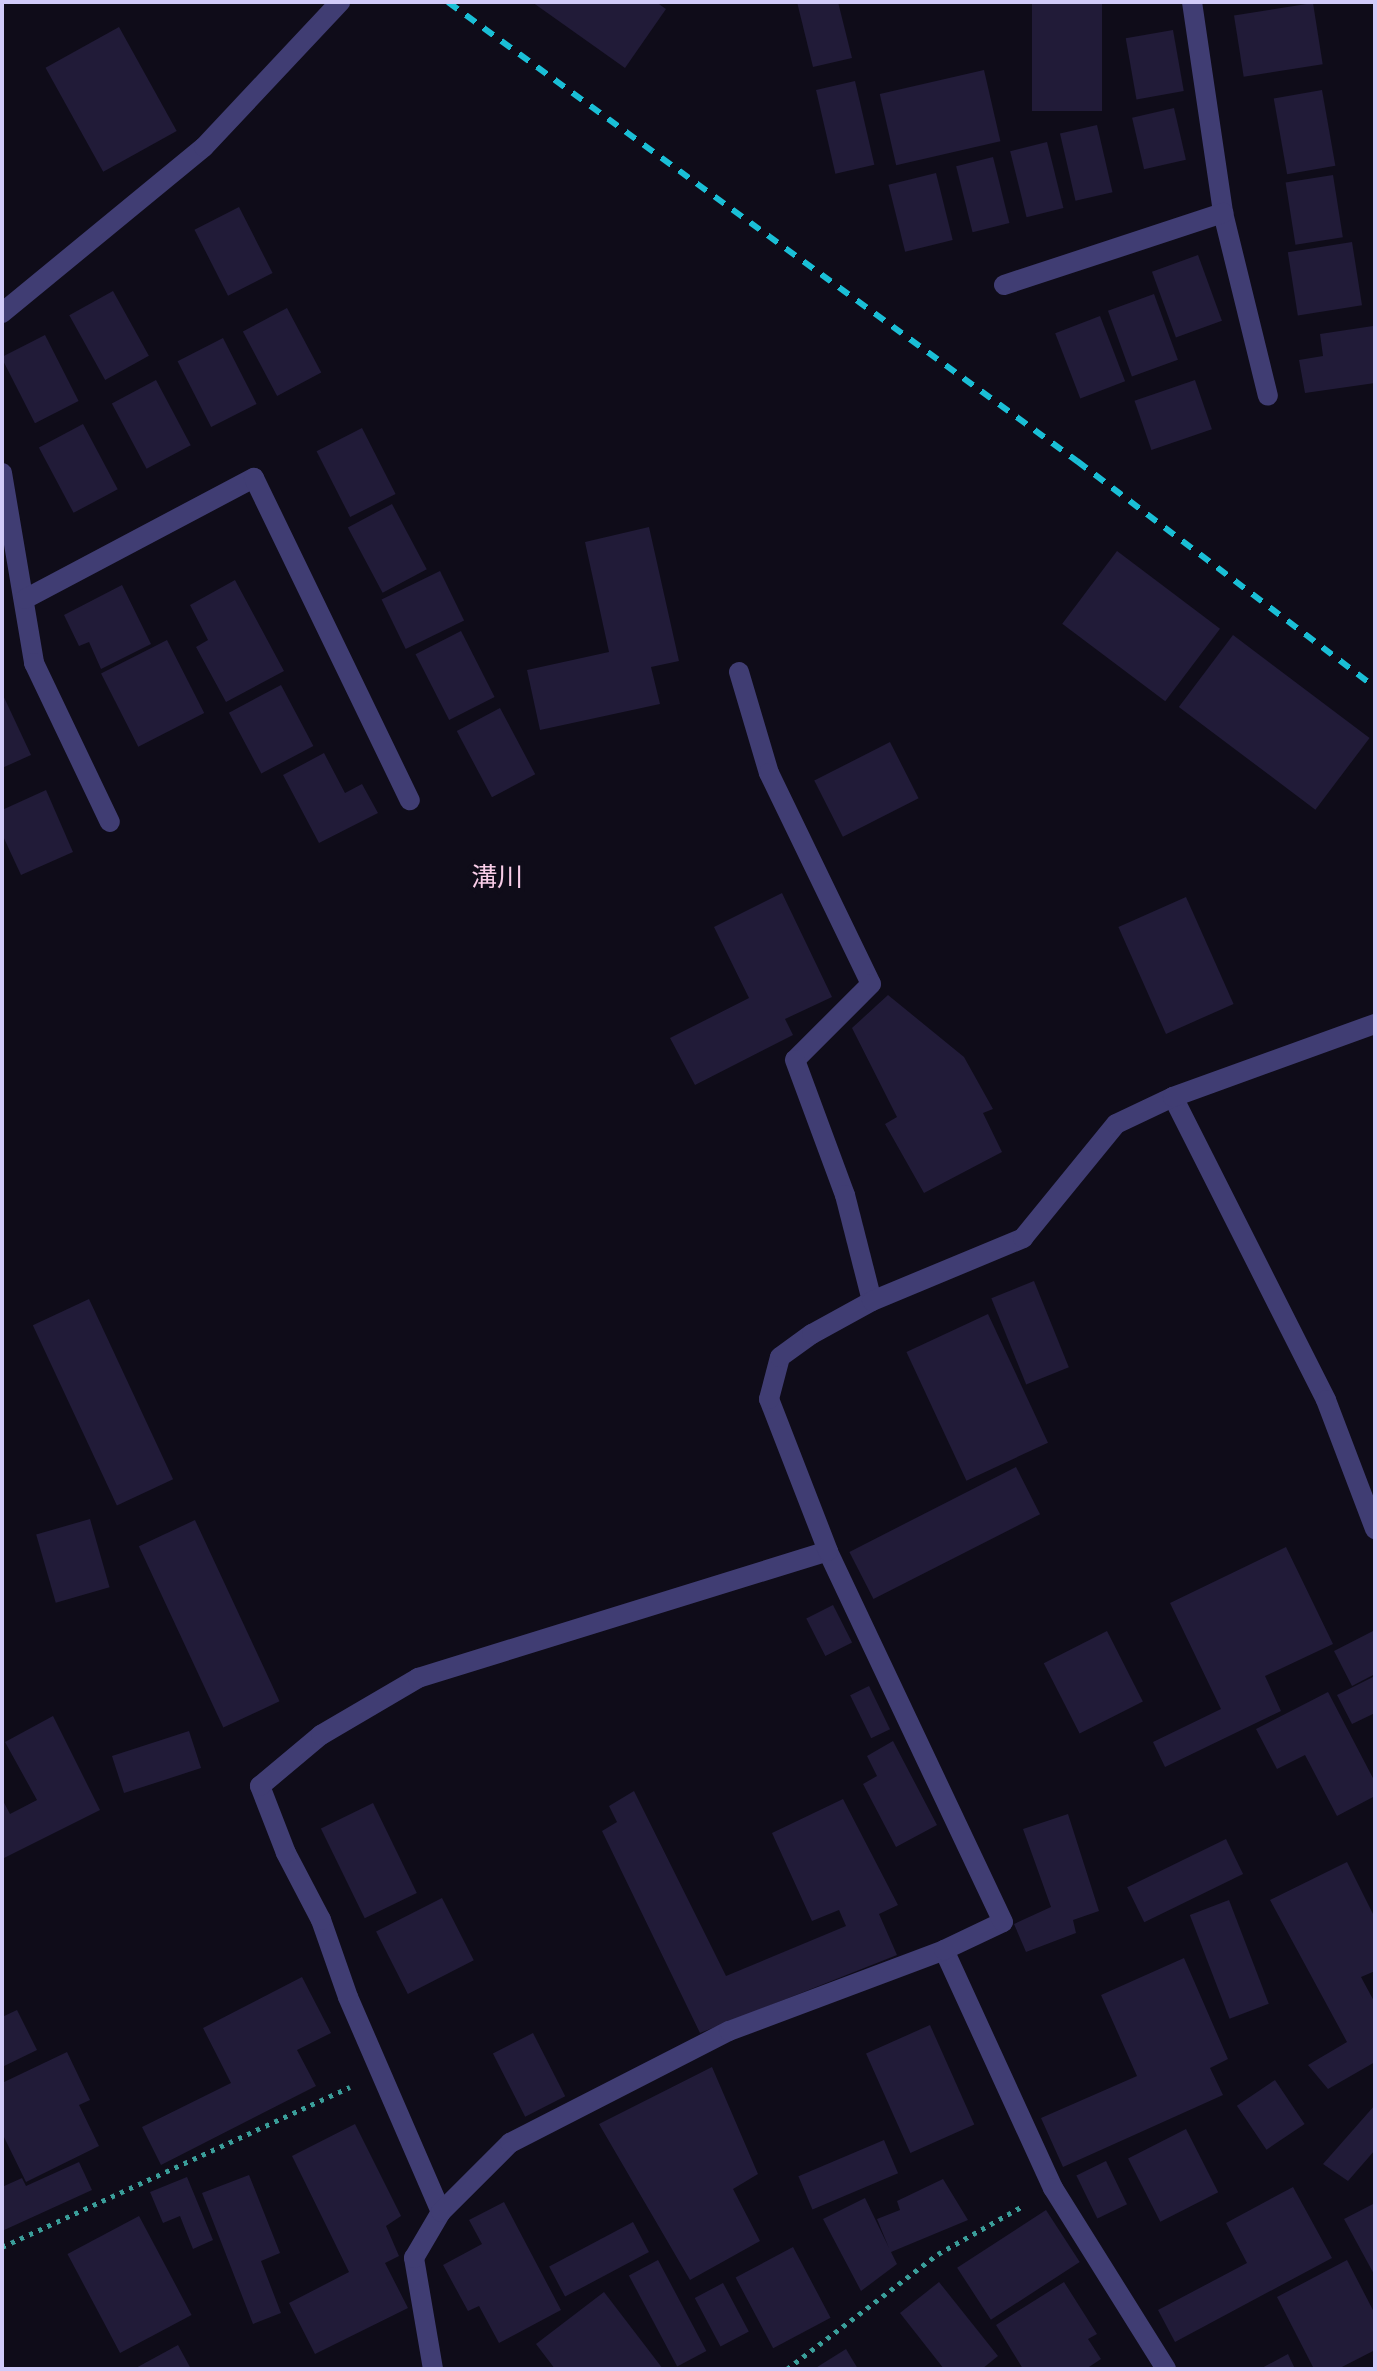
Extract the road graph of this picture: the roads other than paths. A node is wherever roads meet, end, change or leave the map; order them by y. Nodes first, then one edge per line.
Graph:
1 (340, 2) edge
2 (1192, 2) edge
3 (1223, 213) junction
4 (1004, 285) dead end
5 (2, 313) edge
6 (1268, 396) dead end
7 (2, 473) edge
8 (25, 599) junction
9 (739, 672) dead end
10 (410, 800) dead end
11 (110, 822) dead end
12 (1375, 1024) edge
13 (1173, 1097) junction
14 (872, 1301) junction
15 (1375, 1529) edge
16 (828, 1551) junction
17 (944, 1950) junction
18 (441, 2212) junction
19 (433, 2369) edge
20 (1166, 2369) edge

1 - 5 street
2 - 3 street
3 - 4 street
3 - 6 street
7 - 8 street
8 - 10 street
8 - 11 street
9 - 14 street
12 - 13 street
13 - 14 street
13 - 15 street
14 - 16 street
16 - 17 street
16 - 18 street
17 - 18 street
17 - 20 street
18 - 19 street

